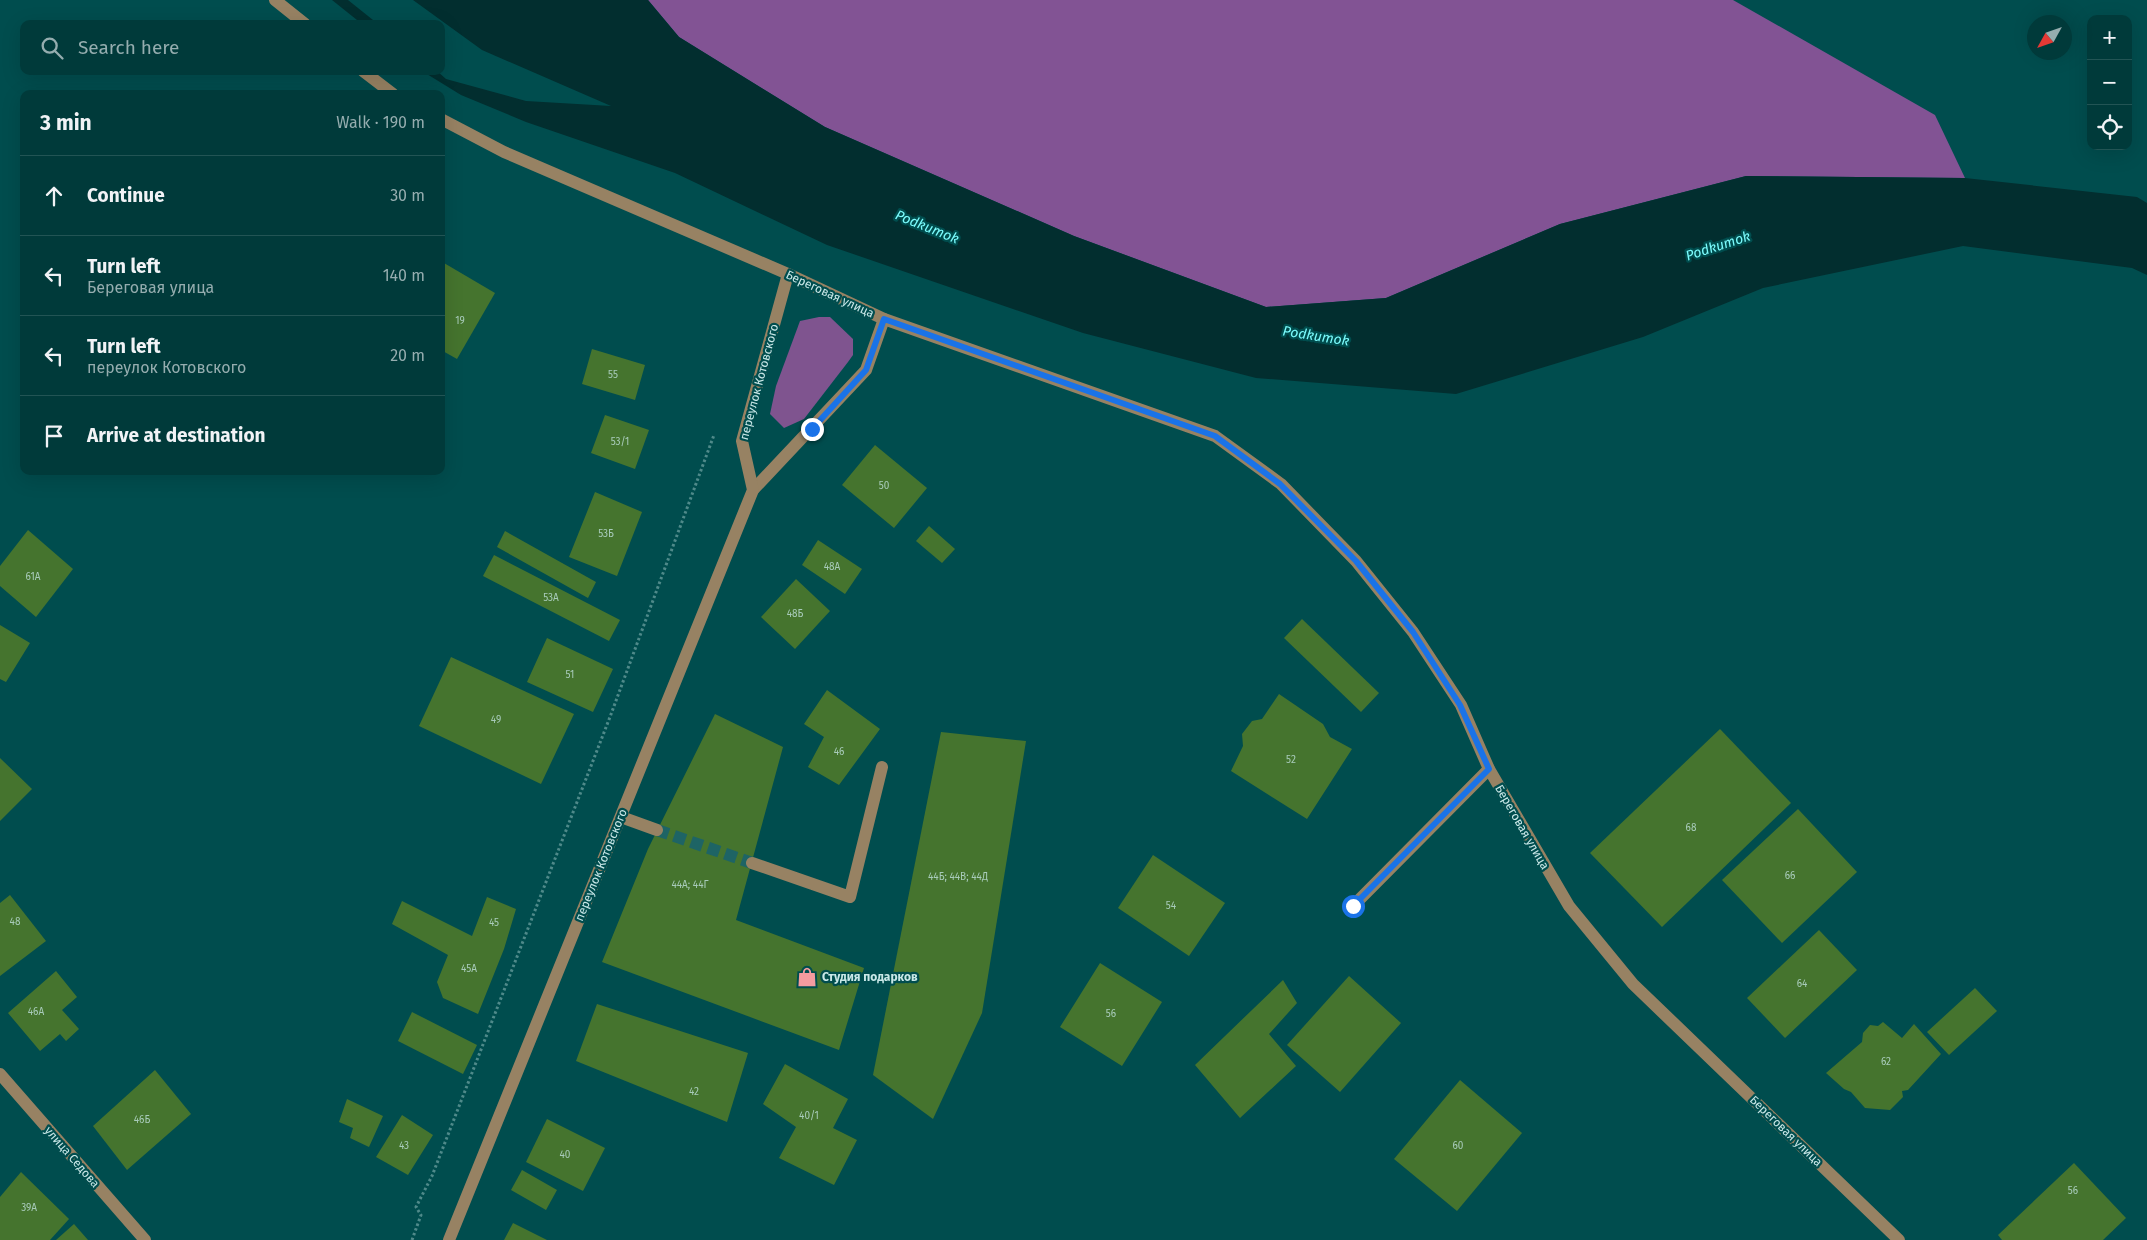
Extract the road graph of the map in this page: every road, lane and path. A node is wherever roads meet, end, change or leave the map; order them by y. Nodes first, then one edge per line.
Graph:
1 (276, 0) edge
2 (300, 20) edge
3 (369, 75) edge
4 (388, 90) edge
5 (445, 121) edge
6 (788, 274) junction
7 (884, 319) junction
8 (742, 441) junction
9 (753, 490) junction
10 (882, 767) dead end
11 (1489, 769) junction
12 (621, 817) junction
13 (657, 830) tunnel mouth
14 (752, 863) tunnel mouth
15 (1353, 906) dead end
16 (0, 1074) edge
17 (145, 1240) edge
18 (412, 1240) edge
19 (449, 1240) edge
20 (1899, 1240) edge

1 - 2 street
3 - 4 street
5 - 6 street, Береговая улица
6 - 7 street, Береговая улица
6 - 8 street, переулок Котовского
7 - 9 street, переулок Котовского
7 - 11 street, Береговая улица
8 - 9 street, переулок Котовского
8 - 18 path
9 - 12 street, переулок Котовского
10 - 14 street
11 - 15 street
11 - 20 street, Береговая улица
12 - 13 street
12 - 19 street, переулок Котовского
16 - 17 street, улица Седова

